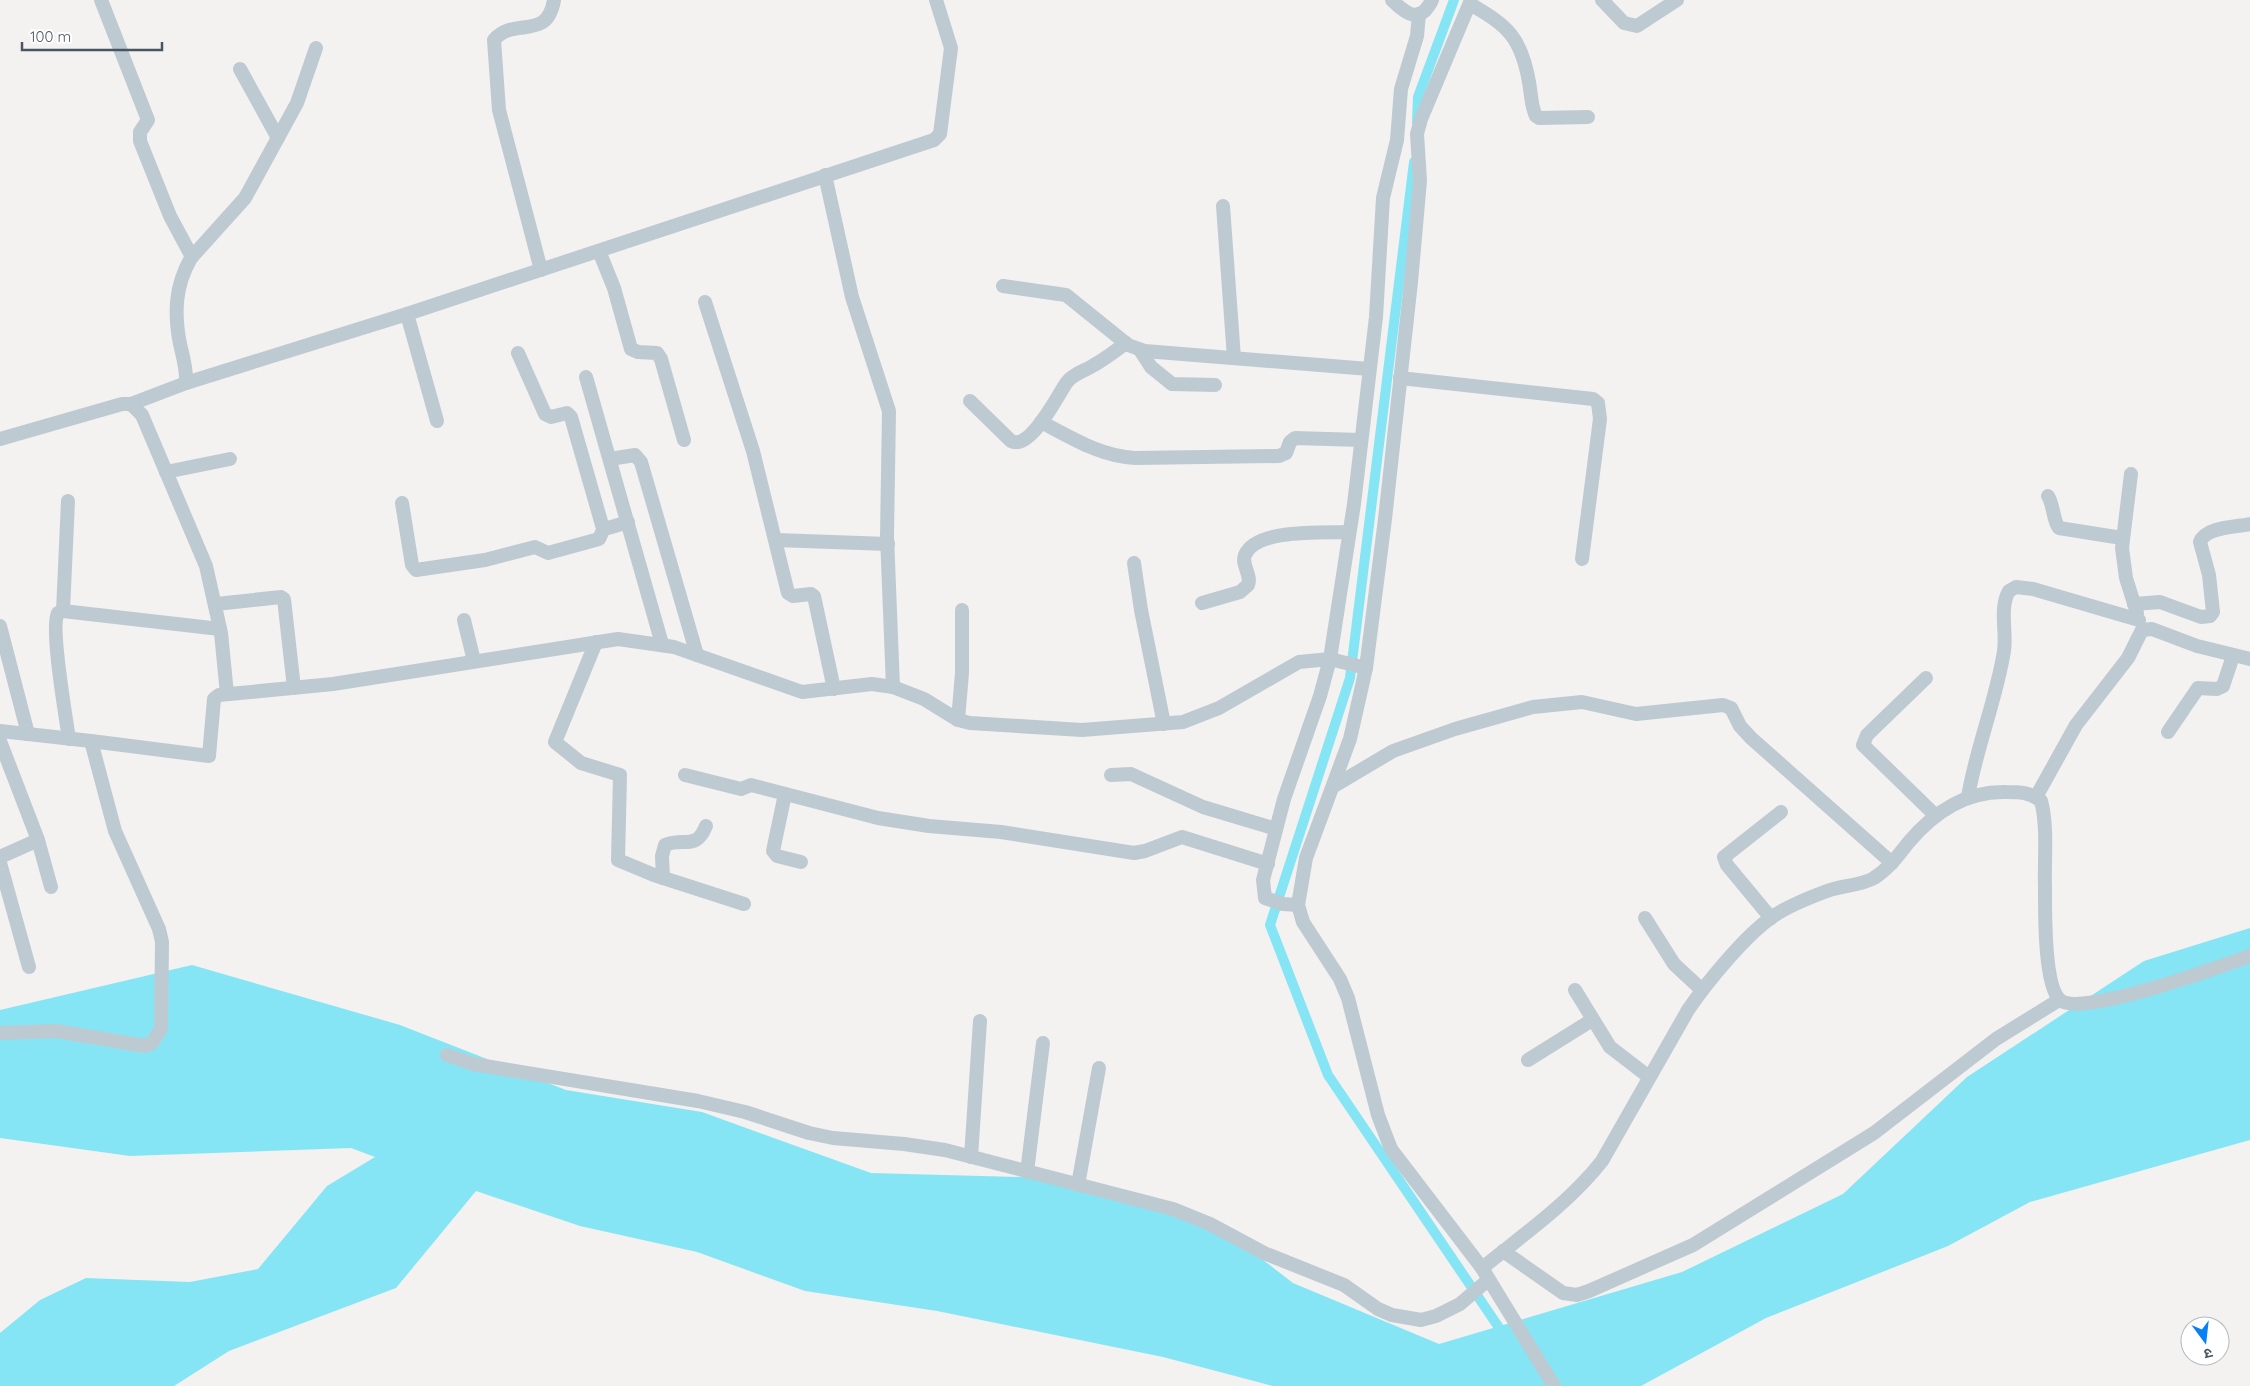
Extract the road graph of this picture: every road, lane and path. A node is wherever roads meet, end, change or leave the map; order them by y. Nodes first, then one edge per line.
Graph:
1 (101, 0) edge
2 (554, 0) edge
3 (936, 0) edge
4 (1392, 0) edge
5 (1432, 0) edge
6 (1602, 0) edge
7 (1677, 0) edge
8 (1470, 2) edge
9 (1419, 14) junction
10 (316, 48) dead end
11 (240, 69) dead end
12 (1588, 117) dead end
13 (278, 138) junction
14 (825, 175) junction
15 (1223, 206) dead end
16 (599, 251) junction
17 (192, 257) junction
18 (542, 270) junction
19 (1003, 286) dead end
20 (705, 302) dead end
21 (407, 314) junction
22 (1126, 343) junction
23 (1140, 350) junction
24 (518, 353) dead end
25 (1234, 358) junction
26 (1369, 369) junction
27 (586, 377) dead end
28 (1400, 378) junction
29 (186, 383) junction
30 (1215, 385) dead end
31 (970, 401) dead end
32 (131, 404) junction
33 (437, 421) dead end
34 (1041, 422) junction
35 (0, 439) edge
36 (684, 440) dead end
37 (1361, 440) junction
38 (230, 459) dead end
39 (610, 459) junction
40 (166, 472) junction
41 (2131, 474) dead end
42 (2048, 496) dead end
43 (68, 501) dead end
44 (402, 503) dead end
45 (628, 522) junction
46 (2250, 524) edge
47 (604, 528) junction
48 (1349, 532) junction
49 (2122, 538) junction
50 (776, 540) junction
51 (888, 544) junction
52 (1582, 559) dead end
53 (1134, 563) dead end
54 (1202, 603) dead end
55 (216, 604) junction
56 (2134, 604) junction
57 (962, 610) dead end
58 (63, 611) junction
59 (464, 620) dead end
60 (2140, 625) junction
61 (0, 626) edge
62 (220, 629) junction
63 (596, 642) junction
64 (662, 644) junction
65 (698, 656) junction
66 (2233, 656) junction
67 (1330, 659) junction
68 (2250, 659) edge
69 (474, 662) junction
70 (1355, 665) junction
71 (1926, 678) dead end
72 (892, 687) junction
73 (294, 688) junction
74 (834, 689) junction
75 (227, 694) junction
76 (958, 720) junction
77 (1164, 724) junction
78 (0, 731) edge
79 (2168, 732) dead end
80 (28, 734) junction
81 (69, 739) junction
82 (91, 741) junction
83 (0, 742) edge
84 (685, 775) dead end
85 (1111, 775) dead end
86 (1334, 786) junction
87 (785, 794) junction
88 (1968, 797) junction
89 (2036, 797) junction
90 (1780, 812) dead end
91 (1936, 816) junction
92 (706, 826) dead end
93 (1276, 828) junction
94 (38, 840) junction
95 (0, 857) edge
96 (801, 862) dead end
97 (0, 863) edge
98 (1892, 863) junction
99 (1268, 864) junction
100 (663, 878) junction
101 (51, 887) dead end
102 (744, 904) dead end
103 (1298, 905) junction
104 (1645, 918) dead end
105 (1771, 918) junction
106 (2250, 956) edge
107 (28, 967) dead end
108 (1575, 990) dead end
109 (1702, 990) junction
110 (2059, 1000) junction
111 (1592, 1020) junction
112 (980, 1021) dead end
113 (0, 1033) edge
114 (1043, 1044) dead end
115 (447, 1055) dead end
116 (1528, 1060) dead end
117 (1099, 1068) dead end
118 (1649, 1077) junction
119 (971, 1157) junction
120 (1027, 1172) junction
121 (1078, 1185) junction
122 (1503, 1252) junction
123 (1487, 1277) junction
124 (1554, 1386) edge

1 - 17 street
2 - 18 street
3 - 14 street
4 - 9 street
5 - 9 street
6 - 7 street
8 - 12 street
8 - 28 street
9 - 26 street
10 - 13 street
11 - 13 street
13 - 17 street
14 - 16 street
14 - 51 street
15 - 25 street
16 - 18 street
16 - 36 street
17 - 29 street
18 - 21 street
19 - 22 street
20 - 50 street
21 - 29 street
21 - 33 street
22 - 23 street
22 - 34 street
23 - 25 street
23 - 30 street
24 - 47 street
25 - 26 street
26 - 37 street
27 - 39 street
28 - 52 street
28 - 70 street
29 - 32 street
31 - 34 street
32 - 35 street
32 - 40 street
34 - 37 street
37 - 48 street
38 - 40 street
39 - 45 street
39 - 65 street
40 - 55 street
41 - 49 street
42 - 49 street
43 - 58 street
44 - 47 street
45 - 47 street
45 - 64 street
46 - 56 street
48 - 54 street
48 - 67 street
49 - 56 street
50 - 51 street
50 - 74 street
51 - 72 street
53 - 77 street
55 - 62 street
55 - 73 street
56 - 60 street
57 - 76 street
58 - 62 street
58 - 81 street
59 - 69 street
60 - 66 street
60 - 88 street
60 - 89 street
61 - 80 street
62 - 75 street
63 - 64 street
63 - 69 street
63 - 100 street
64 - 65 street
65 - 74 street
66 - 68 street
66 - 79 street
67 - 70 street
67 - 77 street
67 - 93 street
69 - 73 street
70 - 86 street
71 - 91 street
72 - 74 street
72 - 76 street
73 - 75 street
75 - 82 street
76 - 77 street
78 - 80 street
80 - 81 street
81 - 82 street
82 - 113 street
83 - 94 street
84 - 87 street
85 - 93 street
86 - 98 street
86 - 103 street
87 - 96 street
87 - 99 street
88 - 89 street
88 - 91 street
89 - 110 street
90 - 105 street
91 - 98 street
92 - 100 street
93 - 99 street
94 - 95 street
94 - 101 street
97 - 107 street
98 - 105 street
99 - 103 street
100 - 102 street
103 - 123 street
104 - 109 street
105 - 109 street
106 - 110 street
108 - 111 street
109 - 118 street
110 - 122 street
111 - 116 street
111 - 118 street
112 - 119 street
114 - 120 street
115 - 119 street
117 - 121 street
118 - 122 street
119 - 120 street
120 - 121 street
121 - 123 street
122 - 123 street
123 - 124 street

